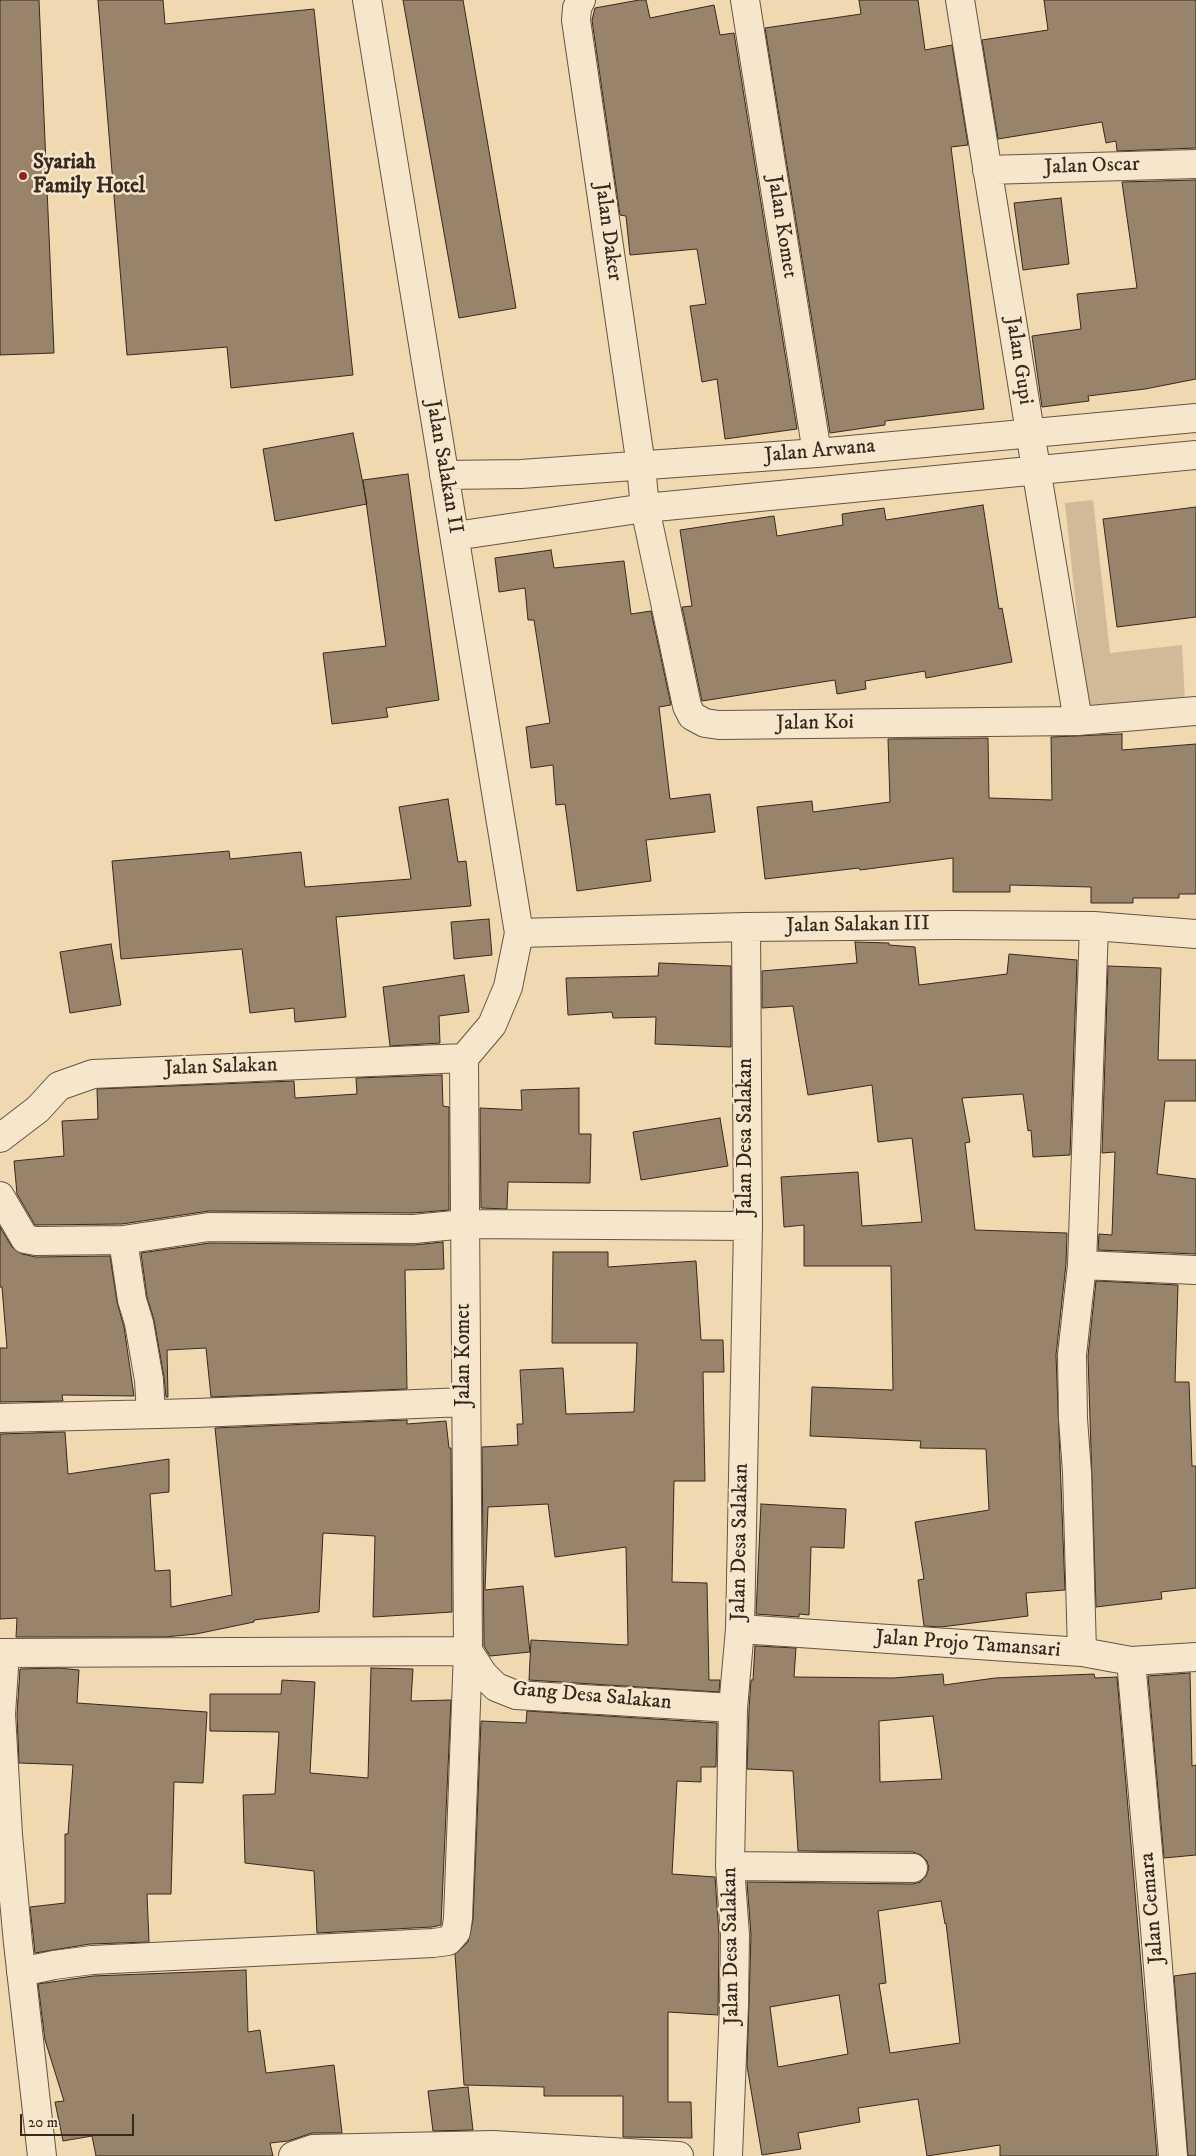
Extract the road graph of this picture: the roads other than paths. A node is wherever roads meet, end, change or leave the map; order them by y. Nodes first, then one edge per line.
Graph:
1 (367, 0) edge
2 (581, 0) edge
3 (745, 0) edge
4 (960, 0) edge
5 (1196, 164) edge
6 (988, 170) junction
7 (1196, 418) edge
8 (1030, 432) junction
9 (817, 453) junction
10 (1196, 455) edge
11 (641, 466) junction
12 (1036, 470) junction
13 (444, 476) junction
14 (646, 508) junction
15 (455, 536) junction
16 (1196, 711) edge
17 (1078, 721) junction
18 (1094, 926) junction
19 (746, 927) junction
20 (519, 933) junction
21 (1196, 934) edge
22 (464, 1058) junction
23 (0, 1138) edge
24 (0, 1196) edge
25 (465, 1224) junction
26 (748, 1226) junction
27 (123, 1240) junction
28 (1082, 1265) junction
29 (1196, 1270) edge
30 (465, 1402) junction
31 (151, 1414) junction
32 (0, 1418) edge
33 (740, 1629) junction
34 (468, 1651) junction
35 (1082, 1652) junction
36 (2, 1653) edge
37 (1196, 1657) edge
38 (1131, 1661) junction
39 (733, 1708) junction
40 (730, 1866) junction
41 (913, 1868) dead end
42 (9, 1943) edge
43 (21, 1972) junction
44 (42, 2156) edge
45 (293, 2156) edge
46 (679, 2156) edge
47 (728, 2156) edge
48 (1173, 2156) edge

1 - 13 street, Jalan Salakan II
2 - 11 street, Jalan Daker
3 - 9 street, Jalan Komet
4 - 6 street, Jalan Gupi
5 - 6 street, Jalan Oscar
6 - 8 street, Jalan Gupi
7 - 8 street, Jalan Arwana
8 - 9 street, Jalan Arwana
8 - 12 street, Jalan Gupi
9 - 11 street, Jalan Arwana
10 - 12 street, Jalan Arwana
11 - 13 street, Jalan Arwana
11 - 14 street, Jalan Koi
12 - 14 street, Jalan Arwana
12 - 17 street, Jalan Gupi
13 - 15 street, Jalan Salakan II
14 - 15 street, Jalan Arwana
14 - 17 street, Jalan Koi
15 - 20 street, Jalan Salakan II
16 - 17 street, Jalan Koi
18 - 19 street, Jalan Salakan III
18 - 21 street, Jalan Salakan III
18 - 28 street
19 - 20 street, Jalan Salakan III
19 - 26 street, Jalan Desa Salakan
20 - 22 street
22 - 23 street, Jalan Salakan
22 - 25 street, Jalan Komet
24 - 27 street
25 - 26 street
25 - 27 street
25 - 30 street, Jalan Komet
26 - 33 street, Jalan Desa Salakan
27 - 31 street
28 - 29 street
28 - 35 street
30 - 31 street
30 - 34 street, Jalan Komet
31 - 32 street
33 - 35 street, Jalan Projo Tamansari
33 - 39 street, Jalan Desa Salakan
34 - 36 street
34 - 39 street, Gang Desa Salakan
34 - 43 street, Jalan Komet
35 - 38 street, Jalan Projo Tamansari
36 - 42 street
37 - 38 street, Jalan Projo Tamansari
38 - 48 street, Jalan Cemara
39 - 40 street, Jalan Desa Salakan
40 - 41 street
40 - 47 street, Jalan Desa Salakan
42 - 43 street
43 - 44 street
45 - 46 street

